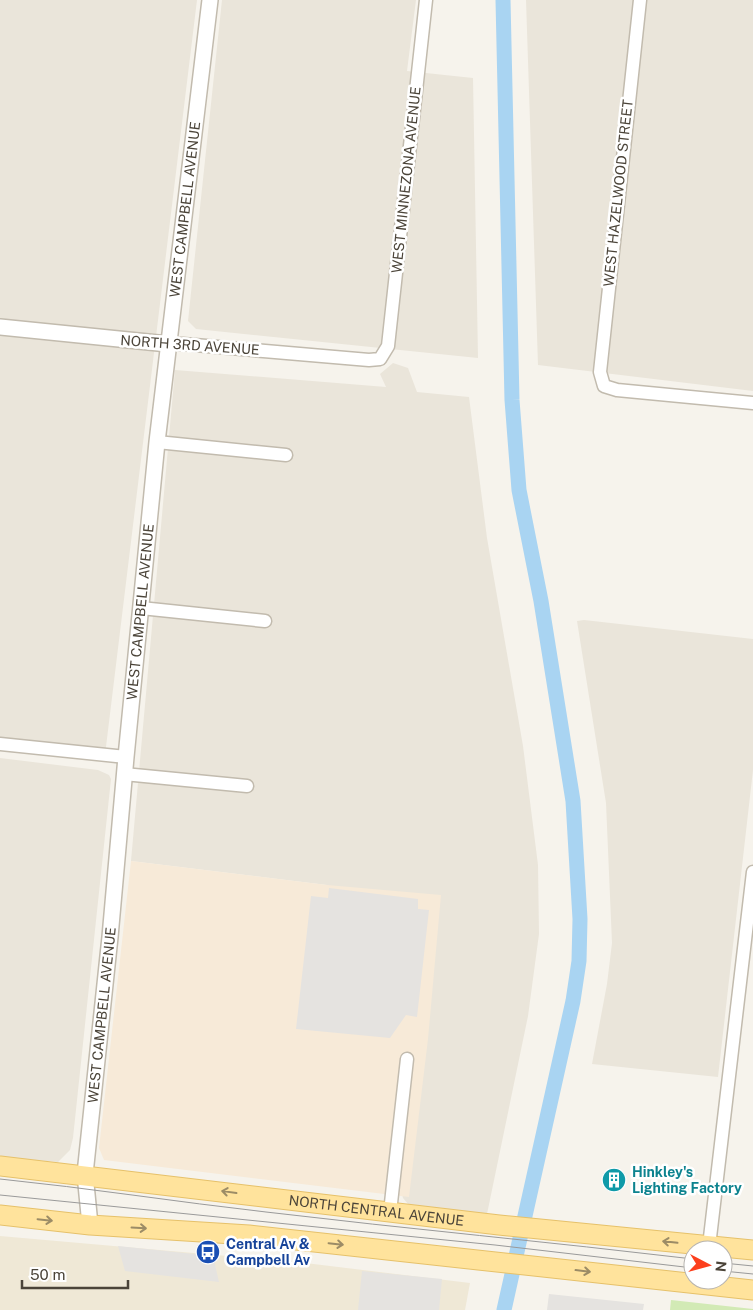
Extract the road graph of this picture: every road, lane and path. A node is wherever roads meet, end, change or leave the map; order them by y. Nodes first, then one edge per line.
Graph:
1 (210, 0) edge
2 (426, 0) edge
3 (640, 0) edge
4 (0, 327) edge
5 (168, 344) junction
6 (380, 359) joint
7 (753, 403) edge
8 (156, 442) junction
9 (286, 455) dead end
10 (141, 608) junction
11 (265, 621) dead end
12 (0, 744) edge
13 (126, 757) junction
14 (124, 774) junction
15 (247, 786) dead end
16 (753, 872) edge
17 (407, 1059) dead end
18 (0, 1166) edge
19 (85, 1174) junction
20 (390, 1212) junction
21 (0, 1215) edge
22 (90, 1225) junction
23 (710, 1240) edge
24 (683, 1243) edge
25 (733, 1248) edge
26 (753, 1250) edge
27 (753, 1290) edge

1 - 5 street, WEST CAMPBELL AVENUE
2 - 6 street, WEST MINNEZONA AVENUE
3 - 7 street, WEST HAZELWOOD STREET
4 - 5 street, NORTH 3RD AVENUE
5 - 6 street, NORTH 3RD AVENUE
5 - 8 street, WEST CAMPBELL AVENUE
8 - 9 street
8 - 10 street, WEST CAMPBELL AVENUE
10 - 11 street
10 - 13 street, WEST CAMPBELL AVENUE
12 - 13 street
13 - 14 street, WEST CAMPBELL AVENUE
14 - 15 street
14 - 19 street, WEST CAMPBELL AVENUE
16 - 23 street
17 - 20 street
18 - 19 main road, NORTH CENTRAL AVENUE
20 -> 19 main road, NORTH CENTRAL AVENUE
19 - 22 street, WEST CAMPBELL AVENUE
24 -> 20 main road, NORTH CENTRAL AVENUE
21 -> 22 main road
22 -> 27 main road
25 - 26 main road, NORTH CENTRAL AVENUE

